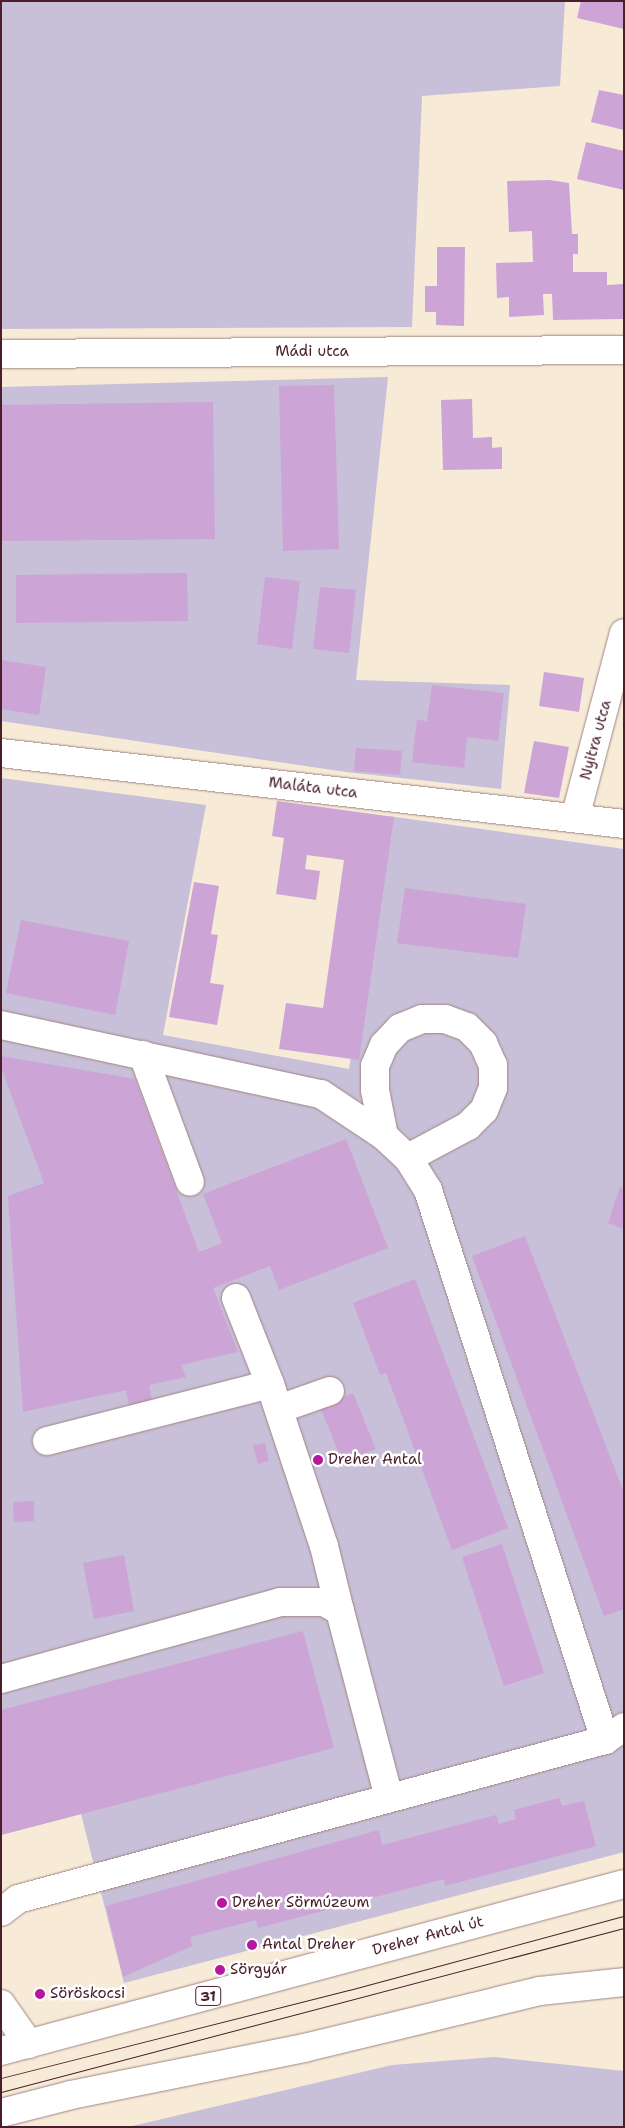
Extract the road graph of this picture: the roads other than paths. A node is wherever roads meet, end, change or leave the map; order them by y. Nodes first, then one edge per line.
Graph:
1 (624, 350) edge
2 (1, 354) edge
3 (624, 634) edge
4 (1, 753) edge
5 (576, 818) junction
6 (624, 824) edge
7 (1, 1025) edge
8 (143, 1054) junction
9 (384, 1136) junction
10 (408, 1158) junction
11 (190, 1182) dead end
12 (236, 1298) dead end
13 (330, 1391) dead end
14 (275, 1397) junction
15 (47, 1442) dead end
16 (340, 1611) junction
17 (1, 1679) edge
18 (614, 1733) edge
19 (389, 1798) junction
20 (624, 1884) edge
21 (1, 1912) edge
22 (624, 1982) edge
23 (1, 2004) edge
24 (29, 2044) junction
25 (1, 2051) edge
26 (1, 2113) edge

1 - 2 street, Mádi utca
3 - 5 street, Nyitra utca
4 - 5 street, Maláta utca
5 - 6 street, Maláta utca
7 - 8 street
8 - 9 street
8 - 11 street
9 - 10 street
9 - 10 street
10 - 18 street
12 - 14 street
13 - 14 street
14 - 15 street
14 - 16 street
16 - 17 street
16 - 19 street
18 - 19 street
19 - 21 street
20 - 24 street, Dreher Antal út / 31
22 - 26 street
23 - 24 street
24 - 25 street, Dreher Antal út / 31

